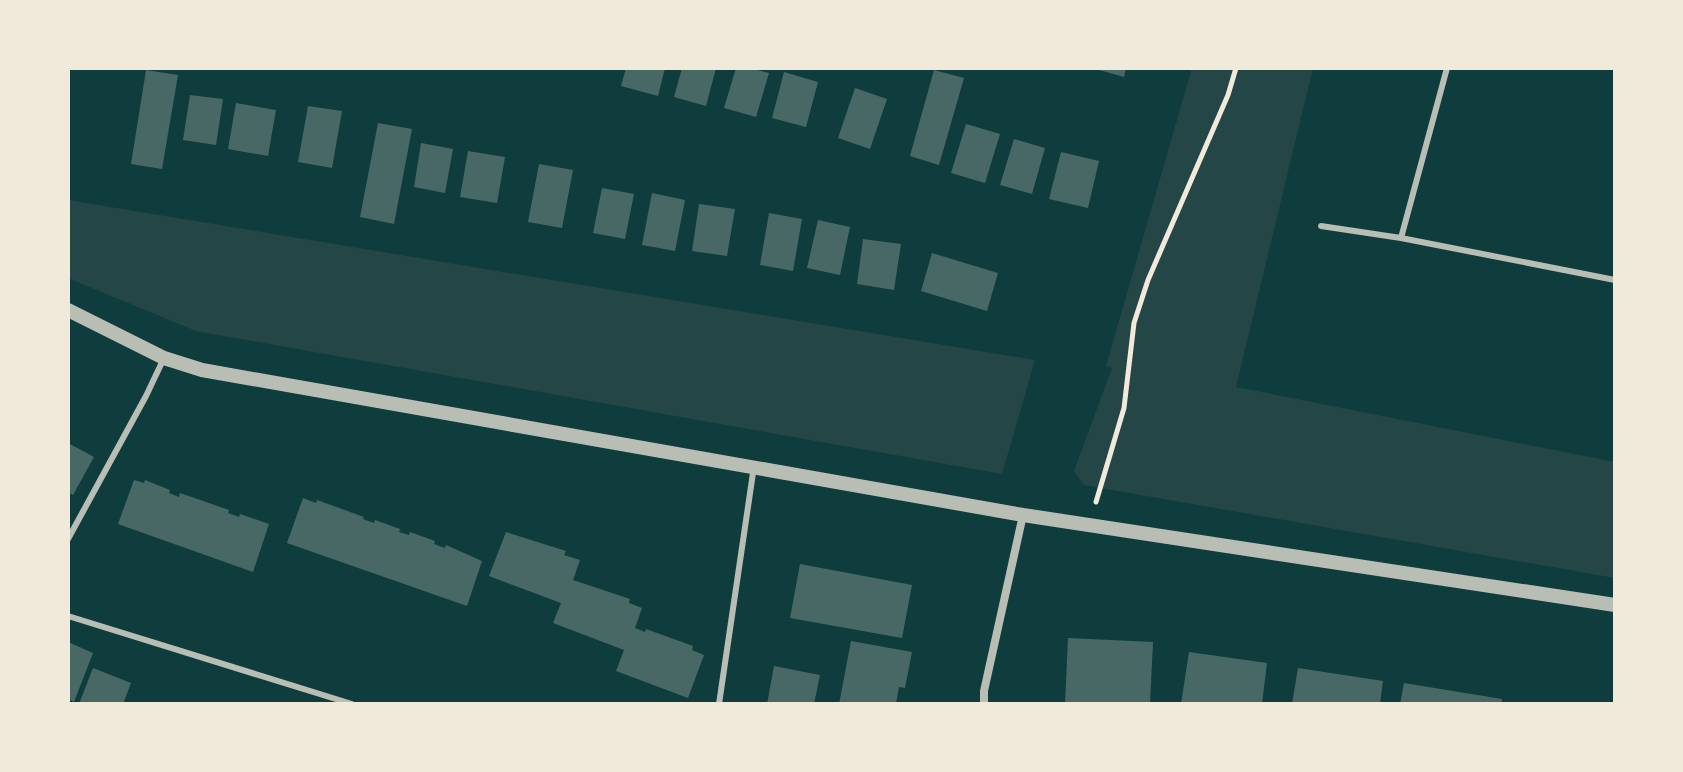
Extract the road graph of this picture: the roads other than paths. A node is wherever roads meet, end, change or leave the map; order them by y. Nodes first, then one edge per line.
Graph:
1 (1447, 68) edge
2 (1321, 226) dead end
3 (1401, 238) junction
4 (1615, 280) edge
5 (68, 310) edge
6 (164, 358) junction
7 (754, 466) junction
8 (1023, 515) junction
9 (68, 539) edge
10 (1615, 605) edge
11 (68, 616) edge
12 (352, 704) edge
13 (719, 704) edge
14 (984, 704) edge

1 - 3 lane
2 - 3 lane
3 - 4 lane
5 - 6 street
6 - 7 street
6 - 9 lane
7 - 8 street
7 - 13 lane
8 - 10 street
8 - 14 street
11 - 12 lane

